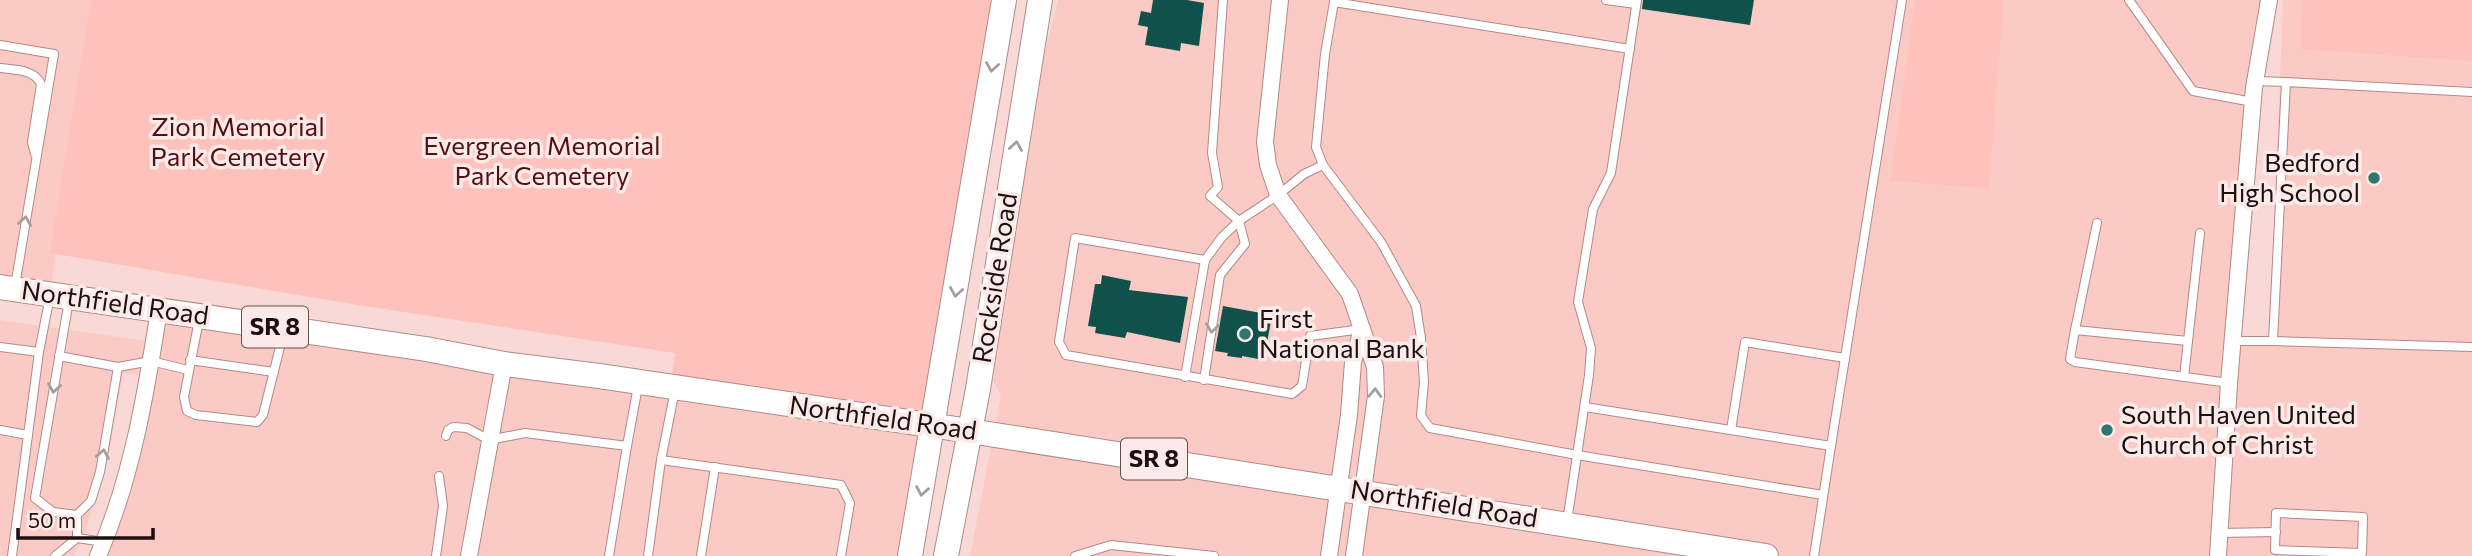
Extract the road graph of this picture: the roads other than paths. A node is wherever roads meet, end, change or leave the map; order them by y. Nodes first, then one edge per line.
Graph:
1 (1004, 0) edge
2 (1040, 0) edge
3 (1223, 0) edge
4 (1280, 0) edge
5 (1606, 0) edge
6 (1902, 0) edge
7 (2129, 0) edge
8 (2269, 0) edge
9 (1637, 2) edge
10 (0, 45) edge
11 (1630, 49) junction
12 (0, 68) edge
13 (2255, 81) junction
14 (2287, 82) junction
15 (2472, 92) edge
16 (2253, 102) junction
17 (36, 157) junction
18 (1322, 165) junction
19 (1278, 195) junction
20 (1239, 221) junction
21 (2097, 223) dead end
22 (2200, 233) dead end
23 (1205, 260) junction
24 (7, 288) edge
25 (60, 295) junction
26 (159, 310) junction
27 (200, 316) junction
28 (285, 328) junction
29 (1362, 329) junction
30 (2076, 330) junction
31 (2188, 341) junction
32 (2233, 341) junction
33 (2273, 341) junction
34 (0, 347) edge
35 (2472, 347) edge
36 (39, 352) junction
37 (59, 356) junction
38 (1845, 358) junction
39 (190, 360) junction
40 (151, 361) junction
41 (504, 364) junction
42 (118, 366) junction
43 (188, 370) junction
44 (274, 372) junction
45 (1185, 377) junction
46 (2184, 377) junction
47 (1204, 380) junction
48 (638, 383) junction
49 (2229, 383) junction
50 (676, 388) junction
51 (1585, 407) junction
52 (933, 425) junction
53 (0, 430) edge
54 (1731, 430) junction
55 (970, 431) junction
56 (28, 435) junction
57 (446, 436) dead end
58 (489, 440) junction
59 (627, 446) junction
60 (1831, 446) junction
61 (1577, 455) junction
62 (661, 460) junction
63 (715, 467) junction
64 (439, 477) dead end
65 (1339, 488) junction
66 (1364, 492) junction
67 (1823, 495) junction
68 (77, 515) junction
69 (1567, 524) junction
70 (2220, 533) junction
71 (2276, 533) junction
72 (77, 538) junction
73 (101, 549) edge
74 (12, 556) edge
75 (55, 556) edge
76 (436, 556) edge
77 (468, 556) edge
78 (610, 556) edge
79 (648, 556) edge
80 (701, 556) edge
81 (841, 556) edge
82 (910, 556) edge
83 (946, 556) edge
84 (1075, 556) edge
85 (1214, 556) edge
86 (1329, 556) edge
87 (1354, 556) edge
88 (1766, 556) edge
89 (1814, 556) edge
90 (2218, 556) edge

1 -> 52 main road, Rockside Road
55 -> 2 main road, Rockside Road
3 - 20 lane
4 - 19 street
5 - 9 lane
6 - 38 lane
7 - 16 lane
8 - 13 street
9 - 11 lane
10 - 17 lane
11 - 18 lane
11 - 51 lane
12 - 17 lane
13 - 14 lane
13 - 16 street
14 - 15 lane
14 - 33 lane
16 - 32 street
24 -> 17 lane
18 - 19 lane
18 - 61 lane
19 - 20 lane
19 - 29 street
20 - 23 lane
20 -> 47 lane
21 - 30 lane
22 - 31 lane
23 - 45 lane
23 - 45 lane
24 - 25 main road, Northfield Road / SR 8
25 - 26 main road, Northfield Road / SR 8
25 - 36 lane
25 - 37 lane
26 - 27 main road, Northfield Road / SR 8
26 - 40 street
27 - 28 main road, Northfield Road / SR 8
27 - 39 lane
28 - 41 main road, Northfield Road / SR 8
28 - 44 lane
29 - 47 lane
29 - 65 street
66 -> 29 street
30 - 31 lane
30 - 46 lane
31 - 46 lane
32 - 33 lane
32 - 49 street
33 - 35 lane
34 - 36 lane
36 - 56 lane
37 - 42 lane
37 -> 68 lane
38 - 54 lane
38 - 60 lane
39 - 43 lane
39 - 44 lane
40 - 42 lane
40 - 43 lane
40 - 73 street
41 - 48 main road, Northfield Road / SR 8
41 - 58 street
68 -> 42 lane
43 - 44 lane
45 - 47 lane
46 - 49 lane
48 - 50 main road, Northfield Road / SR 8
48 - 59 lane
49 - 70 street
50 - 52 main road, Northfield Road / SR 8
50 - 62 lane
51 - 54 lane
51 - 61 lane
52 - 55 main road, Northfield Road / SR 8
52 -> 82 main road, Rockside Road
53 - 56 lane
54 - 60 lane
55 - 65 main road, Northfield Road / SR 8
55 - 83 main road, Rockside Road
56 - 74 lane
57 - 58 lane
58 - 59 lane
58 - 77 street
59 - 78 lane
60 - 67 lane
61 - 67 lane
61 - 69 lane
62 - 63 lane
62 - 79 lane
63 - 80 lane
63 - 81 lane
64 - 76 lane
65 - 66 main road, Northfield Road / SR 8
65 - 86 street
66 - 69 main road, Northfield Road / SR 8
66 - 87 street
67 - 89 lane
68 - 72 lane
69 - 88 main road, Northfield Road / SR 8
70 - 71 lane
70 - 90 street
71 - 71 lane
72 - 73 lane
72 - 75 lane
84 - 85 lane

